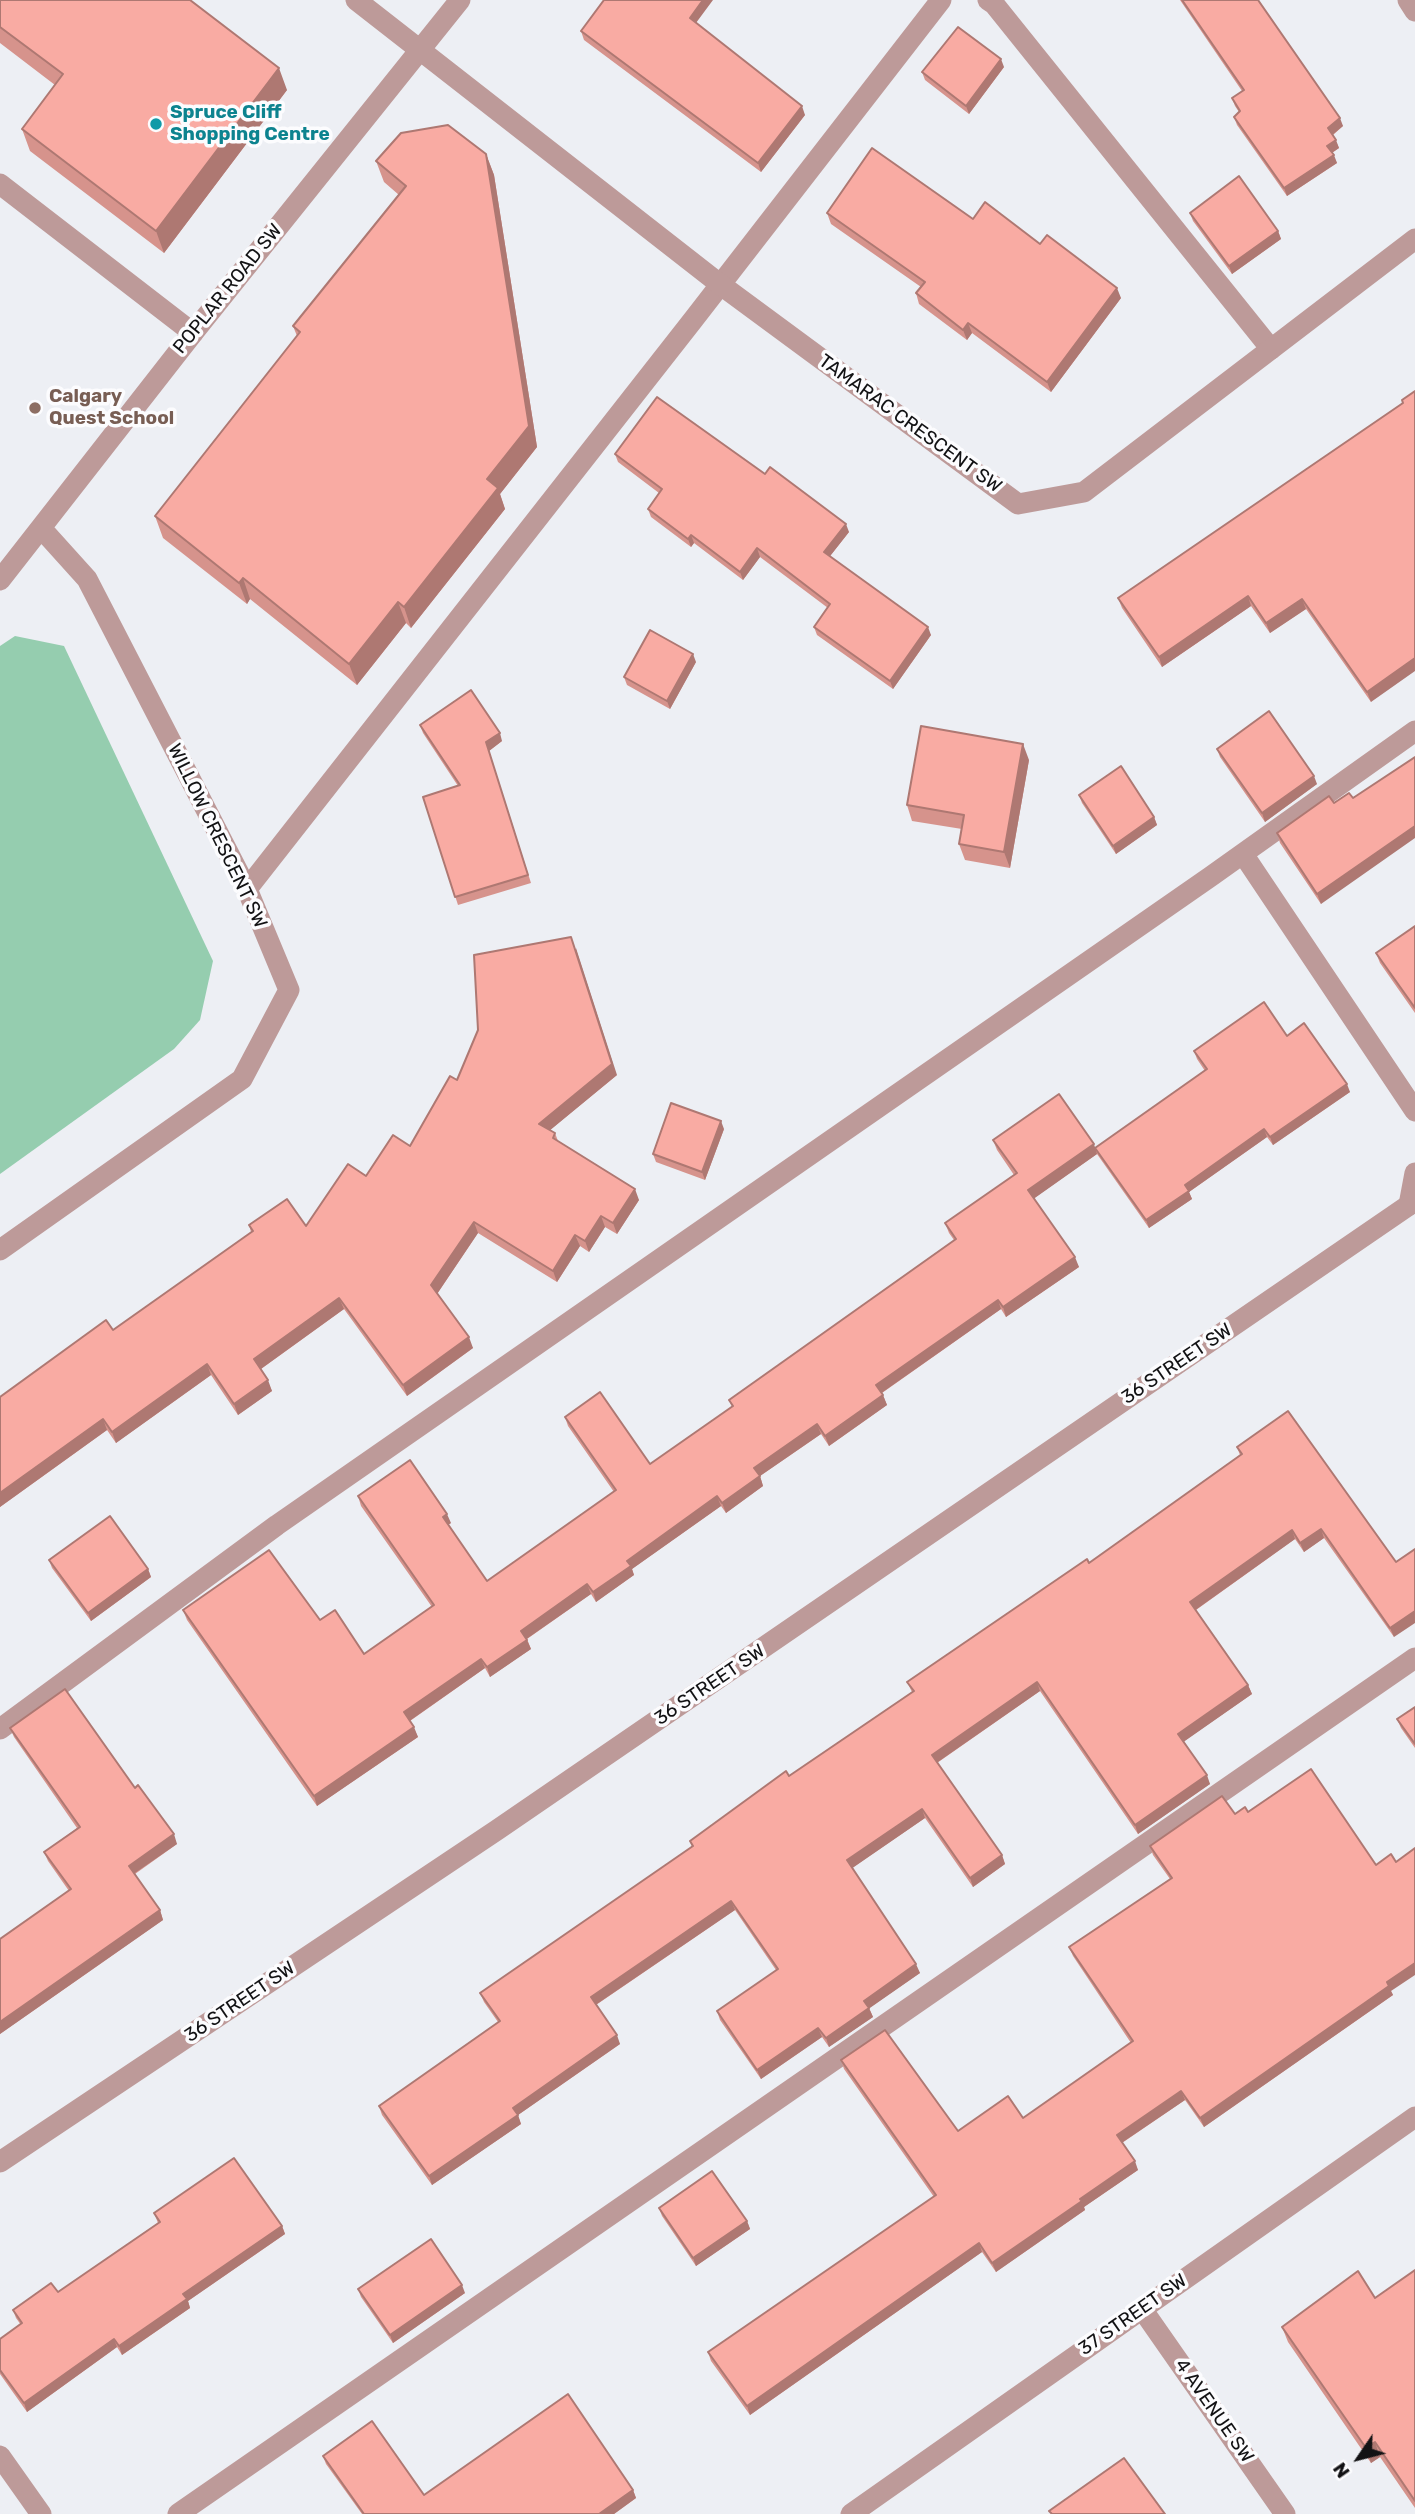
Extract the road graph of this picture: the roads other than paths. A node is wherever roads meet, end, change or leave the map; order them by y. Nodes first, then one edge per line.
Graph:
1 (356, 0) edge
2 (460, 0) edge
3 (941, 0) edge
4 (988, 0) edge
5 (1408, 0) edge
6 (1415, 11) edge
7 (420, 49) junction
8 (0, 184) edge
9 (1415, 239) edge
10 (721, 285) junction
11 (192, 333) junction
12 (1271, 349) junction
13 (41, 528) junction
14 (0, 580) edge
15 (1415, 731) edge
16 (1243, 854) junction
17 (247, 889) junction
18 (1415, 1111) edge
19 (1415, 1173) edge
20 (1413, 1206) edge
21 (0, 1250) edge
22 (1415, 1658) edge
23 (0, 1729) edge
24 (1415, 2117) edge
25 (0, 2162) edge
26 (1142, 2309) junction
27 (0, 2456) edge
28 (41, 2514) edge
29 (178, 2514) edge
30 (851, 2514) edge
31 (1285, 2514) edge

1 - 7 street, TAMARAC CRESCENT SW
2 - 7 street, POPLAR ROAD SW
3 - 10 street
4 - 12 street
5 - 6 street
7 - 10 street, TAMARAC CRESCENT SW
7 - 11 street, POPLAR ROAD SW
8 - 11 street
9 - 12 street, TAMARAC CRESCENT SW
10 - 12 street, TAMARAC CRESCENT SW
10 - 17 street
11 - 13 street, POPLAR ROAD SW
13 - 14 street, POPLAR ROAD SW
13 - 17 street, WILLOW CRESCENT SW
15 - 16 street
16 - 18 street
16 - 23 street
17 - 21 street, WILLOW CRESCENT SW
19 - 20 street
20 - 25 street, 36 STREET SW
22 - 29 street
24 - 26 street, 37 STREET SW
26 - 30 street, 37 STREET SW
26 - 31 street, 4 AVENUE SW
27 - 28 street

